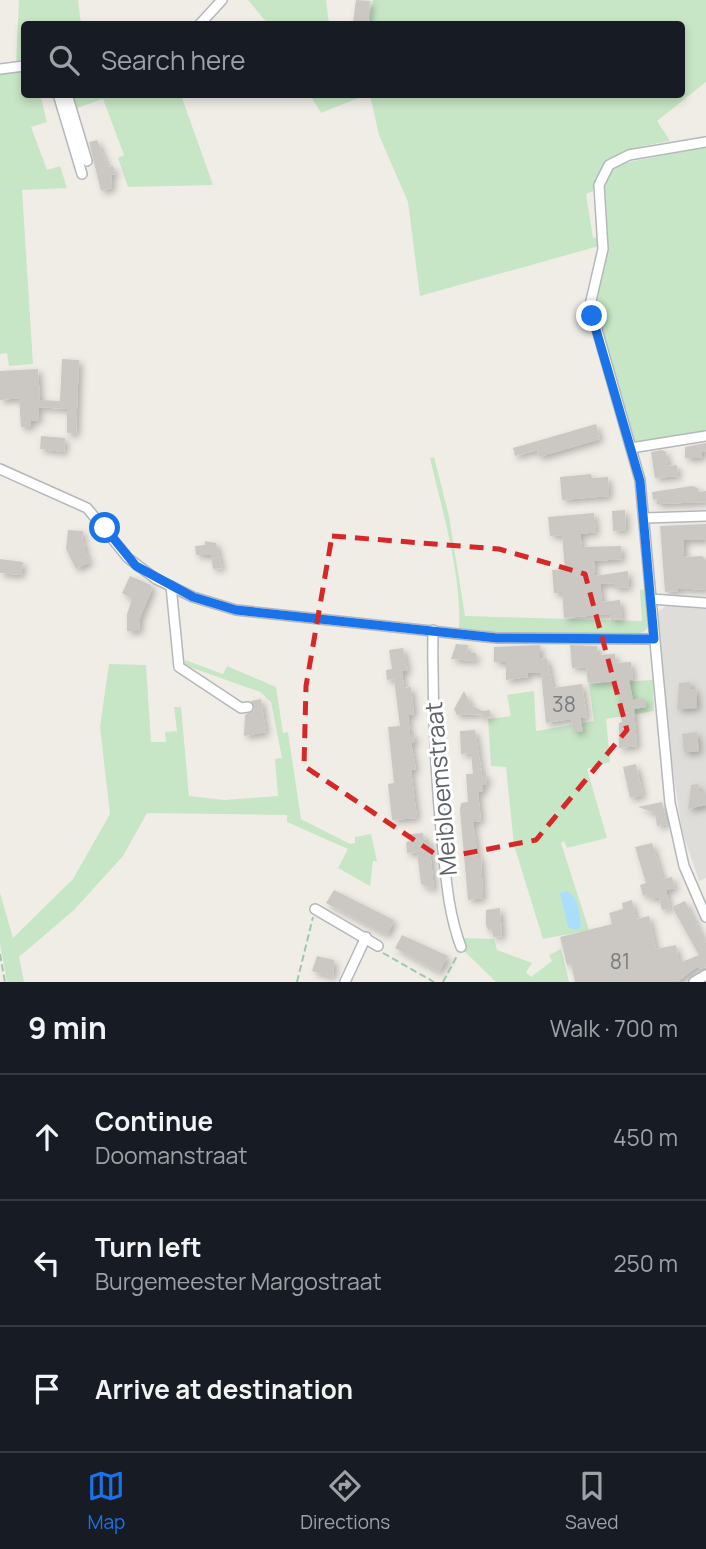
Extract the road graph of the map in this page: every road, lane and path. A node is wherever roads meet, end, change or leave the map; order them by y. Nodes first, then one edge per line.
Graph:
1 (222, 0) edge
2 (203, 21) edge
3 (21, 66) edge
4 (0, 69) edge
5 (59, 98) edge
6 (68, 98) edge
7 (706, 142) edge
8 (87, 161) dead end
9 (82, 174) dead end
10 (706, 436) edge
11 (631, 448) junction
12 (0, 469) edge
13 (706, 516) edge
14 (645, 517) junction
15 (171, 586) junction
16 (651, 599) junction
17 (706, 603) edge
18 (433, 630) junction
19 (654, 639) junction
20 (248, 707) dead end
21 (315, 909) joint
22 (706, 917) edge
23 (366, 937) junction
24 (378, 946) joint
25 (461, 947) joint
26 (0, 954) edge
27 (706, 975) edge
28 (4, 978) junction
29 (0, 980) edge
30 (5, 982) edge
31 (297, 982) edge
32 (345, 982) edge
33 (433, 982) edge
34 (443, 982) edge
35 (694, 982) edge

1 - 2 street
3 - 4 street
5 - 9 street
6 - 8 street
7 - 11 street
10 - 11 street
11 - 14 street
12 - 15 street
13 - 14 street
14 - 16 street
15 - 18 street
15 - 20 street
16 - 17 street
16 - 19 street
18 - 19 street
18 - 25 street, Meibloemstraat
19 - 22 street
21 - 23 street
21 - 31 path
23 - 24 street
23 - 32 street
24 - 33 path
25 - 34 path
26 - 28 path
27 - 35 street
28 - 29 path
28 - 30 path

